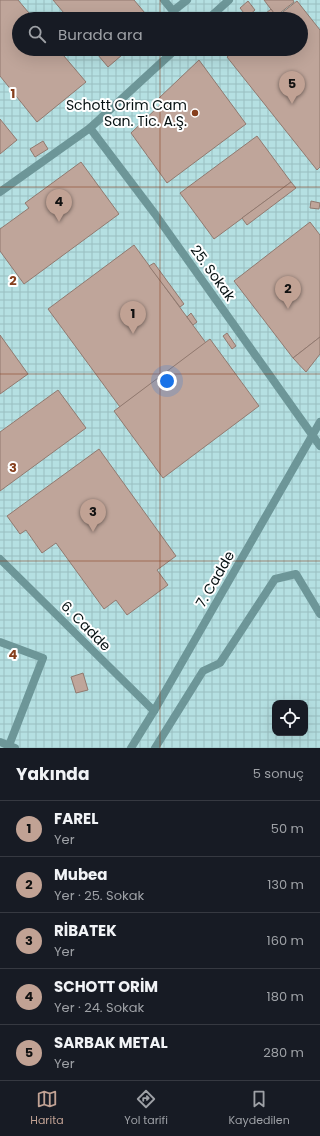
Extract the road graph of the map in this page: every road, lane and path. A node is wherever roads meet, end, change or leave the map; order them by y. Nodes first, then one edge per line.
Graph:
1 (164, 0) edge
2 (187, 0) edge
3 (229, 0) edge
4 (216, 12) edge
5 (168, 56) edge
6 (90, 128) junction
7 (0, 192) edge
8 (320, 422) edge
9 (312, 434) junction
10 (320, 446) edge
11 (0, 559) edge
12 (320, 614) edge
13 (0, 642) edge
14 (154, 711) junction
15 (0, 742) edge
16 (10, 747) edge
17 (131, 748) edge
18 (155, 748) edge

1 - 2 street
3 - 4 street
5 - 6 street
6 - 7 street
6 - 9 street, 25. Sokak
8 - 9 street, 7. Cadde
9 - 10 street, 25. Sokak
9 - 14 street, 7. Cadde
11 - 14 street, 6. Cadde
12 - 18 street
13 - 16 street
14 - 17 street, 7. Cadde
15 - 16 street

